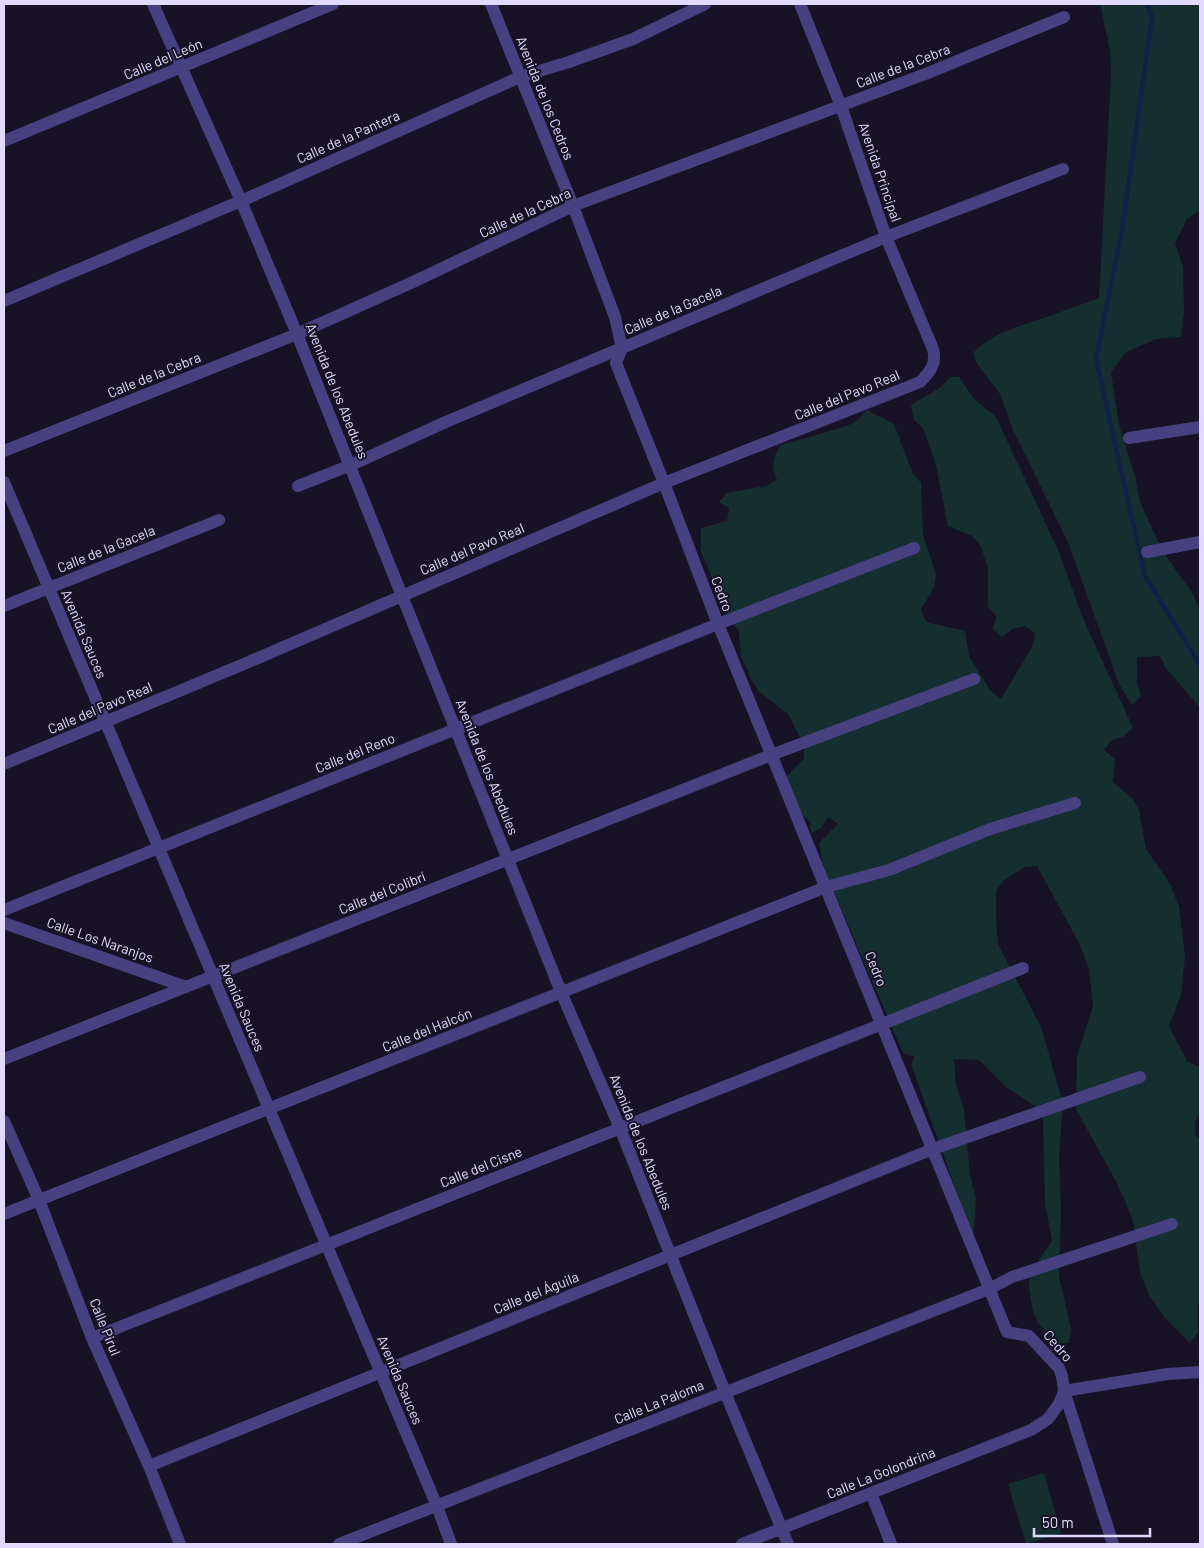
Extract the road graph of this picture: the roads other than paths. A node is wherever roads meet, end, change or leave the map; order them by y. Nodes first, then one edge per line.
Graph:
1 (152, 4) edge
2 (333, 4) edge
3 (491, 4) edge
4 (705, 4) edge
5 (800, 4) edge
6 (1064, 18) dead end
7 (181, 67) junction
8 (520, 77) junction
9 (841, 106) junction
10 (4, 141) edge
11 (1063, 169) dead end
12 (240, 201) junction
13 (573, 206) junction
14 (886, 238) junction
15 (4, 302) edge
16 (297, 334) junction
17 (622, 348) junction
18 (933, 349) joint
19 (1200, 427) edge
20 (1128, 438) dead end
21 (4, 451) edge
22 (351, 465) junction
23 (4, 482) edge
24 (664, 483) junction
25 (298, 486) dead end
26 (219, 520) dead end
27 (1200, 542) edge
28 (914, 548) dead end
29 (1147, 552) dead end
30 (48, 588) junction
31 (402, 595) junction
32 (4, 606) edge
33 (718, 624) junction
34 (974, 679) dead end
35 (105, 722) junction
36 (455, 730) junction
37 (771, 756) junction
38 (4, 764) edge
39 (1075, 803) dead end
40 (159, 848) junction
41 (508, 860) junction
42 (826, 887) junction
43 (4, 910) edge
44 (4, 923) edge
45 (1023, 968) dead end
46 (213, 976) junction
47 (186, 987) junction
48 (561, 992) junction
49 (882, 1023) junction
50 (4, 1059) edge
51 (1140, 1077) dead end
52 (269, 1109) junction
53 (4, 1121) edge
54 (620, 1128) junction
55 (933, 1149) junction
56 (39, 1200) junction
57 (4, 1214) edge
58 (1172, 1224) dead end
59 (326, 1244) junction
60 (670, 1255) junction
61 (989, 1288) junction
62 (92, 1338) junction
63 (380, 1372) junction
64 (1200, 1372) edge
65 (1064, 1391) junction
66 (725, 1392) junction
67 (149, 1466) junction
68 (871, 1493) junction
69 (437, 1506) junction
70 (782, 1528) junction
71 (180, 1544) edge
72 (339, 1544) edge
73 (451, 1544) edge
74 (742, 1544) edge
75 (788, 1544) edge
76 (892, 1544) edge
77 (1113, 1544) edge

1 - 7 street, Avenida de los Abedules
2 - 7 street, Calle del León
3 - 8 street, Avenida de los Cedros
4 - 8 street, Calle de la Pantera
5 - 9 street, Avenida Principal
6 - 9 street, Calle de la Cebra
7 - 10 street, Calle del León
7 - 12 street, Avenida de los Abedules
8 - 12 street, Calle de la Pantera
8 - 13 street, Avenida de los Cedros
9 - 13 street, Calle de la Cebra
9 - 14 street, Avenida Principal
11 - 14 street, Calle de la Gacela
12 - 15 street, Calle de la Pantera
12 - 16 street, Avenida de los Abedules
13 - 16 street, Calle de la Cebra
13 - 17 street, Avenida de los Cedros
14 - 17 street, Calle de la Gacela
14 - 18 street, Avenida Principal
16 - 21 street, Calle de la Cebra
16 - 22 street, Avenida de los Abedules
17 - 22 street, Calle de la Gacela
17 - 24 street, Avenida de los Cedros
18 - 24 street, Calle del Pavo Real
19 - 20 street
22 - 25 street, Calle de la Gacela
22 - 31 street, Avenida de los Abedules
23 - 30 street, Avenida Sauces
24 - 31 street, Calle del Pavo Real
24 - 33 street, Cedro
26 - 30 street, Calle de la Gacela
27 - 29 street
28 - 33 street, Calle del Reno
30 - 32 street, Calle de la Gacela
30 - 35 street, Avenida Sauces
31 - 35 street, Calle del Pavo Real
31 - 36 street, Avenida de los Abedules
33 - 36 street, Calle del Reno
33 - 37 street, Cedro
34 - 37 street, Calle del Colibrí
35 - 38 street, Calle del Pavo Real
35 - 40 street, Avenida Sauces
36 - 40 street, Calle del Reno
36 - 41 street, Avenida de los Abedules
37 - 41 street, Calle del Colibrí
37 - 42 street, Cedro
39 - 42 street, Calle del Halcón
40 - 43 street, Calle del Reno
40 - 46 street, Avenida Sauces
41 - 46 street, Calle del Colibrí
41 - 48 street, Avenida de los Abedules
42 - 48 street, Calle del Halcón
42 - 49 street, Cedro
44 - 47 street, Calle Los Naranjos
45 - 49 street, Calle del Cisne
46 - 47 street, Calle del Colibrí
46 - 52 street, Avenida Sauces
47 - 50 street, Calle del Colibrí
48 - 52 street, Calle del Halcón
48 - 54 street, Avenida de los Abedules
49 - 54 street, Calle del Cisne
49 - 55 street, Cedro
51 - 55 street, Calle del Águila
52 - 56 street, Calle del Halcón
52 - 59 street, Avenida Sauces
53 - 56 street, Calle Pirul
54 - 59 street, Calle del Cisne
54 - 60 street, Avenida de los Abedules
55 - 60 street, Calle del Águila
55 - 61 street, Cedro
56 - 57 street, Calle del Halcón
56 - 62 street, Calle Pirul
58 - 61 street, Calle La Paloma
59 - 62 street, Calle del Cisne
59 - 63 street, Avenida Sauces
60 - 63 street, Calle del Águila
60 - 66 street, Avenida de los Abedules
61 - 65 street, Cedro
61 - 66 street, Calle La Paloma
62 - 67 street, Calle Pirul
63 - 67 street, Calle del Águila
63 - 69 street, Avenida Sauces
64 - 65 street
65 - 68 street, Calle La Golondrina
65 - 77 street
66 - 69 street, Calle La Paloma
66 - 70 street, Avenida de los Abedules
67 - 71 street, Calle Pirul
68 - 70 street, Calle La Golondrina
68 - 76 street
69 - 72 street, Calle La Paloma
69 - 73 street, Avenida Sauces
70 - 74 street, Calle La Golondrina
70 - 75 street, Avenida de los Abedules

